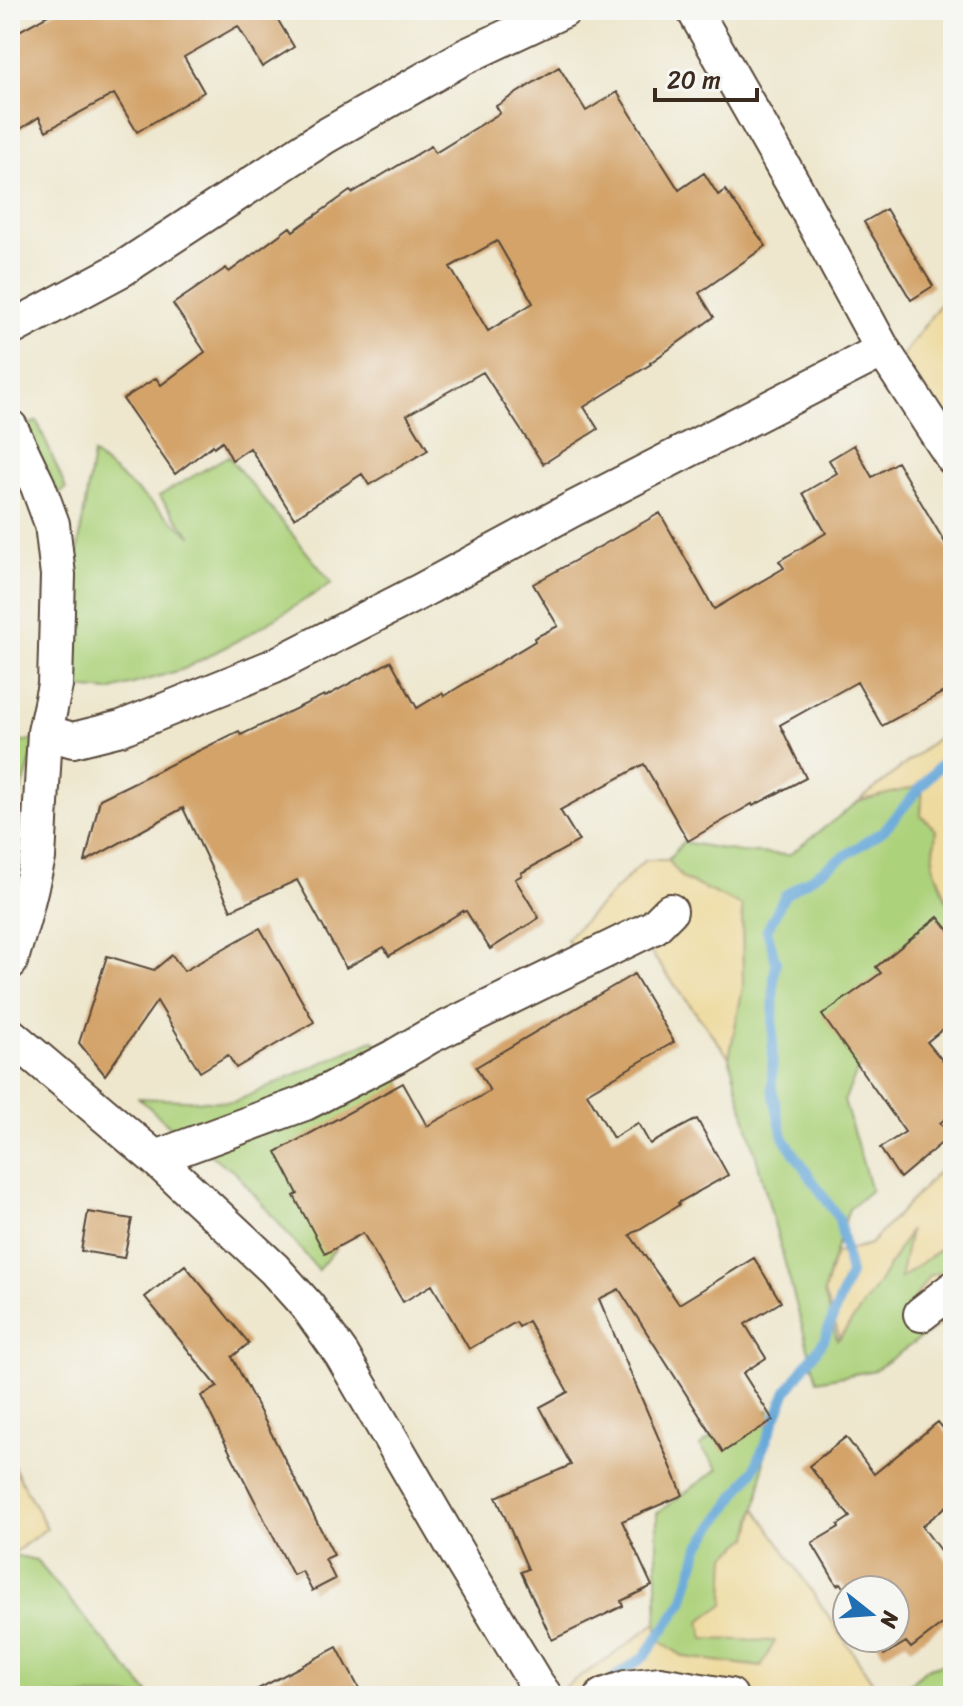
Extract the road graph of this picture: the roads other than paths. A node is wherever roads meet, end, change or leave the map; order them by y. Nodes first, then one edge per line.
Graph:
1 (564, 10) edge
2 (694, 10) edge
3 (10, 329) edge
4 (883, 350) junction
5 (10, 427) edge
6 (953, 458) edge
7 (45, 732) junction
8 (670, 911) dead end
9 (10, 962) edge
10 (10, 1035) edge
11 (155, 1158) junction
12 (953, 1289) edge
13 (921, 1314) dead end
14 (545, 1696) edge
15 (603, 1696) edge
16 (730, 1696) edge

1 - 3 street
2 - 4 street
4 - 6 street
4 - 7 street
5 - 7 street
7 - 9 street
8 - 11 street
10 - 11 street
11 - 14 street
12 - 13 street
15 - 16 street

